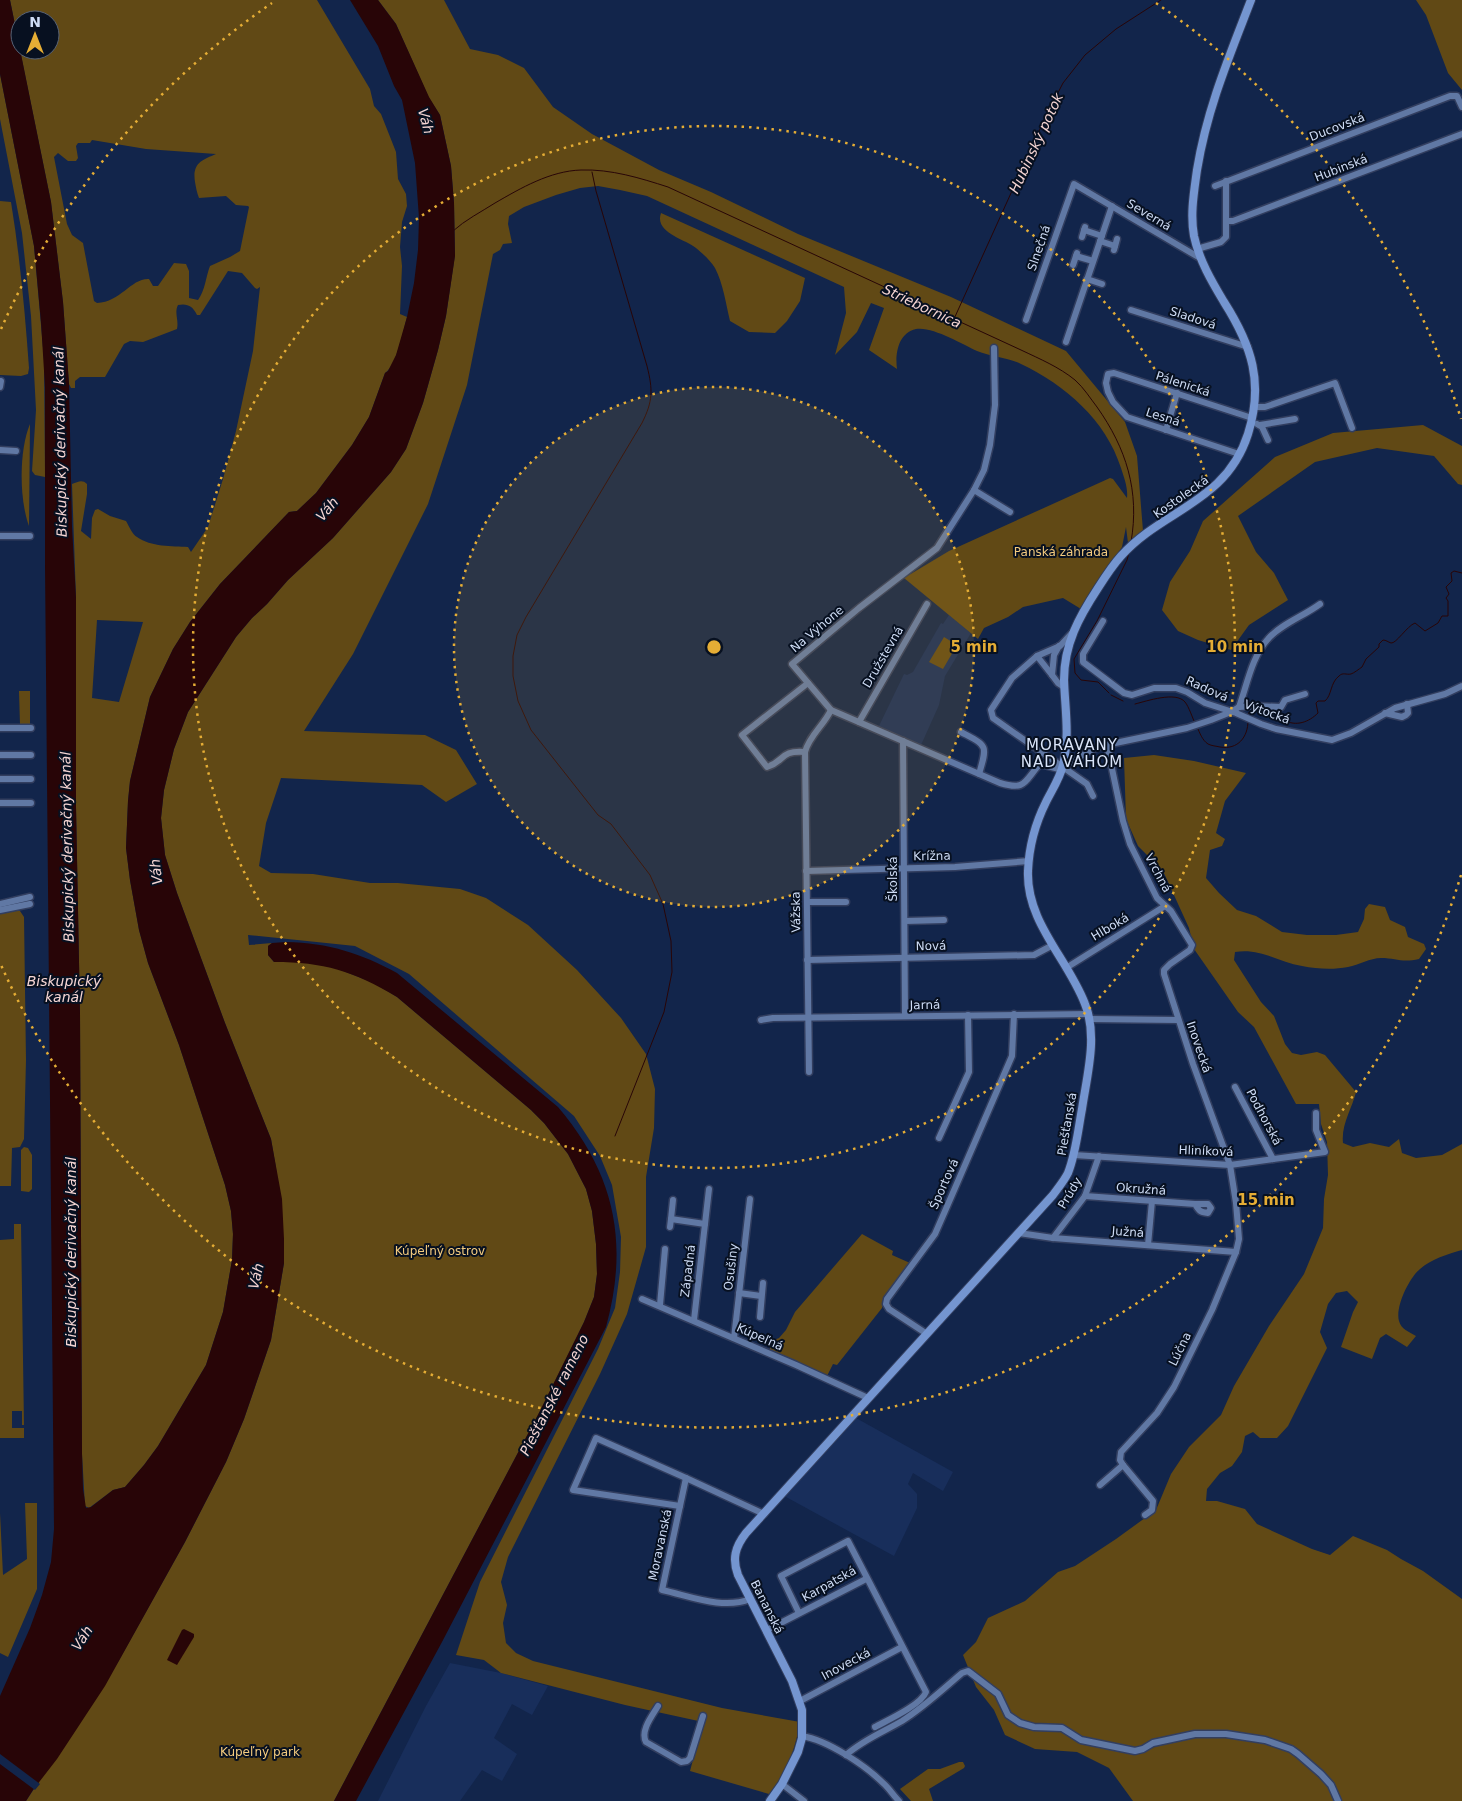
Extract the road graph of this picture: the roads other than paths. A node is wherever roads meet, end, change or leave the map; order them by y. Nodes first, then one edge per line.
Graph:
1 (1252, 0) edge
2 (1462, 107) edge
3 (1462, 134) edge
4 (1226, 181) junction
5 (1074, 184) joint
6 (1215, 186) dead end
7 (1112, 206) junction
8 (1228, 221) junction
9 (1082, 238) dead end
10 (1101, 238) junction
11 (1115, 245) dead end
12 (1197, 249) junction
13 (1200, 258) junction
14 (1093, 261) junction
15 (1073, 266) dead end
16 (1087, 280) junction
17 (1103, 283) dead end
18 (1131, 310) dead end
19 (1026, 320) dead end
20 (1066, 342) dead end
21 (1248, 347) junction
22 (994, 348) dead end
23 (1108, 374) joint
24 (1, 381) edge
25 (0, 387) edge
26 (1177, 393) junction
27 (1254, 407) junction
28 (1295, 419) dead end
29 (1251, 421) junction
30 (1260, 425) junction
31 (1352, 428) dead end
32 (1166, 430) junction
33 (1268, 440) dead end
34 (0, 450) edge
35 (16, 451) dead end
36 (1239, 454) junction
37 (974, 490) junction
38 (1010, 512) dead end
39 (0, 536) edge
40 (30, 536) dead end
41 (927, 604) dead end
42 (1320, 604) dead end
43 (1103, 621) dead end
44 (1072, 632) junction
45 (1060, 646) junction
46 (1036, 656) junction
47 (1052, 675) junction
48 (808, 683) junction
49 (1462, 686) edge
50 (1064, 688) junction
51 (1305, 694) dead end
52 (1407, 704) junction
53 (1239, 707) junction
54 (831, 710) junction
55 (1231, 712) junction
56 (1385, 713) junction
57 (859, 722) junction
58 (0, 728) edge
59 (31, 728) dead end
60 (960, 732) dead end
61 (904, 741) junction
62 (1107, 745) junction
63 (805, 752) junction
64 (0, 755) edge
65 (31, 755) dead end
66 (1062, 768) junction
67 (979, 774) junction
68 (0, 779) edge
69 (31, 779) dead end
70 (1093, 796) dead end
71 (31, 803) dead end
72 (0, 804) edge
73 (1028, 861) junction
74 (905, 868) junction
75 (806, 871) junction
76 (807, 902) junction
77 (846, 902) dead end
78 (0, 904) edge
79 (1165, 906) junction
80 (0, 910) edge
81 (944, 920) dead end
82 (904, 921) junction
83 (1053, 945) junction
84 (904, 958) junction
85 (808, 960) junction
86 (1066, 968) junction
87 (1014, 1014) junction
88 (968, 1015) junction
89 (905, 1016) junction
90 (1089, 1016) junction
91 (808, 1018) junction
92 (761, 1020) dead end
93 (1178, 1020) junction
94 (809, 1072) dead end
95 (1235, 1087) dead end
96 (1316, 1113) dead end
97 (939, 1138) dead end
98 (1074, 1156) junction
99 (1099, 1156) junction
100 (1273, 1159) junction
101 (1230, 1165) junction
102 (709, 1189) dead end
103 (1085, 1196) junction
104 (750, 1199) dead end
105 (673, 1200) dead end
106 (1152, 1201) junction
107 (1195, 1204) dead end
108 (671, 1219) junction
109 (705, 1224) junction
110 (670, 1227) dead end
111 (1019, 1233) junction
112 (1053, 1238) junction
113 (1148, 1245) junction
114 (666, 1249) dead end
115 (1236, 1252) junction
116 (763, 1283) dead end
117 (739, 1294) junction
118 (762, 1296) junction
119 (642, 1299) dead end
120 (660, 1305) junction
121 (760, 1317) dead end
122 (694, 1320) junction
123 (927, 1334) junction
124 (734, 1338) junction
125 (868, 1398) junction
126 (827, 1444) joint
127 (1123, 1465) junction
128 (686, 1478) junction
129 (1100, 1486) dead end
130 (680, 1506) junction
131 (764, 1514) junction
132 (1145, 1515) dead end
133 (866, 1579) junction
134 (750, 1599) junction
135 (799, 1613) junction
136 (767, 1630) junction
137 (902, 1647) junction
138 (800, 1701) junction
139 (658, 1706) dead end
140 (703, 1716) dead end
141 (875, 1727) dead end
142 (802, 1736) junction
143 (846, 1755) junction
144 (782, 1784) junction
145 (770, 1801) edge
146 (804, 1801) edge
147 (898, 1801) edge
148 (1338, 1801) edge

1 - 12 main road
2 - 4 street, Ducovská
3 - 8 street, Hubinská
4 - 6 street, Ducovská
4 - 8 street
5 - 7 street, Severná
5 - 19 street, Slnečná
7 - 10 street
7 - 13 street, Severná
8 - 12 street
9 - 10 street
10 - 11 street
10 - 14 street
12 - 13 main road
13 - 21 main road
14 - 15 street
14 - 16 street
16 - 17 street
16 - 20 street
18 - 21 street, Sladová
21 - 27 main road, Kostolecká
22 - 37 street, Na Výhone
23 - 26 street, Pálenická
23 - 32 street, Lesná
24 - 25 street
26 - 29 street, Pálenická
26 - 32 street
27 - 29 main road, Kostolecká
27 - 31 street
28 - 30 street
29 - 30 street, Pálenická
29 - 36 main road, Kostolecká
30 - 33 street
32 - 36 street, Lesná
34 - 35 street
36 - 44 main road, Kostolecká
37 - 38 street
37 - 48 street, Na Výhone
39 - 40 street
41 - 57 street, Družstevná
42 - 53 street
43 - 55 street, Radová
44 - 45 street
44 - 50 main road
45 - 46 street
45 - 47 street
46 - 47 street
46 - 66 street
47 - 50 street
48 - 54 street, Na Výhone
48 - 63 street
49 - 52 street, Výtocká
50 - 66 main road
51 - 53 street
52 - 56 street, Výtocká
52 - 56 street
53 - 55 street
54 - 57 street, Na Výhone
54 - 63 street
55 - 56 street, Výtocká
55 - 62 street, Výtocká
57 - 61 street, Na Výhone
58 - 59 street
60 - 67 street
61 - 67 street, Na Výhone
61 - 74 street, Školská
62 - 66 street, Výtocká
62 - 79 street, Vrchná
63 - 75 street, Vážska
64 - 65 street
66 - 67 street, Na Výhone
66 - 70 street
66 - 73 main road, Piešťanská
68 - 69 street
71 - 72 street
73 - 74 street, Krížna
73 - 83 main road, Piešťanská
74 - 75 street, Krížna
74 - 82 street, Školská
75 - 76 street, Vážska
76 - 77 street
76 - 85 street, Vážska
78 - 80 street
79 - 86 street, Hlboká
79 - 93 street, Vrchná
81 - 82 street
82 - 84 street, Školská
83 - 84 street, Nová
83 - 86 main road, Piešťanská
84 - 85 street, Nová
84 - 89 street, Školská
85 - 91 street, Vážska
86 - 90 main road, Piešťanská
87 - 88 street, Jarná
87 - 90 street, Jarná
87 - 123 street, Športová
88 - 89 street, Jarná
88 - 97 street
89 - 91 street, Jarná
90 - 93 street, Inovecká
90 - 98 main road, Piešťanská
91 - 92 street, Jarná
91 - 94 street, Vážska
93 - 101 street, Inovecká
95 - 100 street, Podhorská
96 - 100 street, Hliníková
98 - 99 street, Hliníková
98 - 111 main road, Piešťanská
99 - 101 street, Hliníková
99 - 103 street, Prúdy
100 - 101 street, Hliníková
101 - 115 street, Lúčna
102 - 109 street, Západná
103 - 106 street, Okružná
103 - 112 street, Prúdy
104 - 117 street, Osušiny
105 - 108 street
106 - 107 street, Okružná
106 - 113 street
108 - 109 street
108 - 110 street
109 - 122 street, Západná
111 - 112 street, Južná
111 - 123 main road, Piešťanská
112 - 113 street, Južná
113 - 115 street, Južná
114 - 120 street, Západná
115 - 127 street, Lúčna
116 - 118 street
117 - 118 street
117 - 124 street, Osušiny
118 - 121 street
119 - 120 street, Kúpeľná
120 - 122 street, Kúpeľná
122 - 124 street, Kúpeľná
123 - 125 main road, Piešťanská
124 - 125 street, Kúpeľná
125 - 126 main road, Piešťanská
126 - 131 main road, Bananská
127 - 129 street
127 - 132 street
128 - 130 street, Moravanská
128 - 130 street, Moravanská
128 - 131 street
130 - 134 street, Moravanská
131 - 134 main road, Bananská
133 - 135 street, Karpatská
133 - 135 street, Karpatská
133 - 137 street
134 - 136 main road, Bananská
135 - 136 street, Karpatská
136 - 138 main road, Bananská
137 - 138 street, Inovecká
137 - 141 street
138 - 142 main road, Bananská
139 - 140 street
142 - 143 street
142 - 144 main road, Bananská
143 - 147 street
143 - 148 street
144 - 145 main road, Bananská
144 - 146 street

